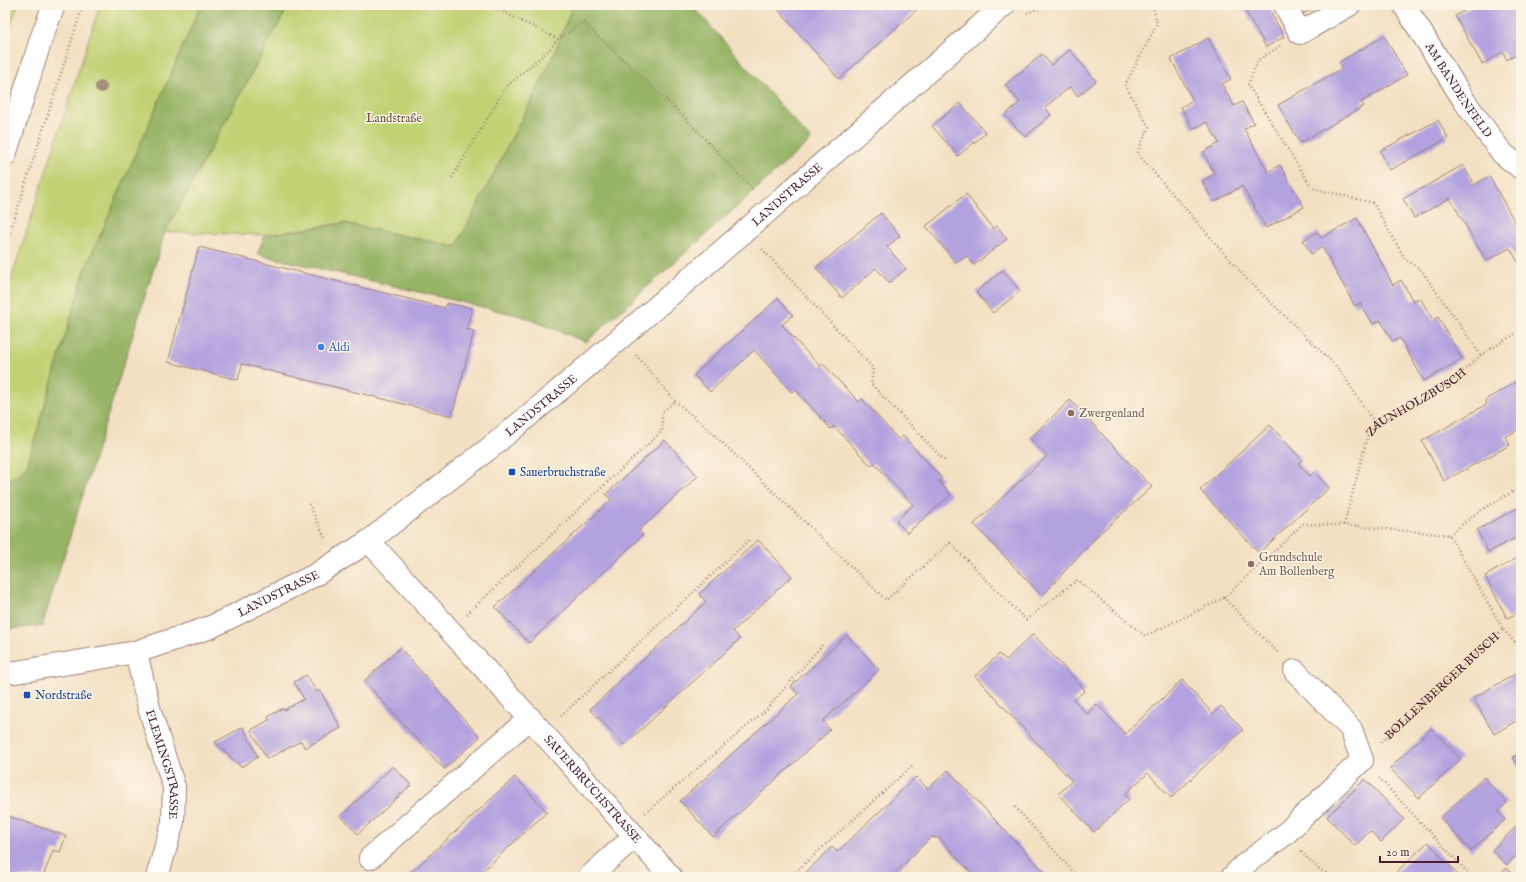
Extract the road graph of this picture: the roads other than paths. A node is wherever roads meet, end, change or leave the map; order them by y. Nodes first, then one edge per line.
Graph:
1 (54, 5) edge
2 (1004, 5) edge
3 (1285, 5) edge
4 (1349, 5) edge
5 (1404, 5) edge
6 (5, 155) edge
7 (1521, 168) edge
8 (369, 541) junction
9 (136, 652) junction
10 (1295, 671) road end
11 (5, 672) edge
12 (537, 726) junction
13 (631, 832) junction
14 (370, 858) dead end
15 (1238, 871) edge
16 (157, 877) edge
17 (589, 877) edge
18 (671, 877) edge

1 - 6 main road
2 - 8 main road, LANDSTRASSE
3 - 4 main road
5 - 7 main road, AM BANDENFELD
8 - 9 main road, LANDSTRASSE
8 - 12 main road, SAUERBRUCHSTRASSE
9 - 11 main road, LANDSTRASSE
9 - 16 main road, FLEMINGSTRASSE
10 - 15 main road
12 - 13 main road, SAUERBRUCHSTRASSE
12 - 14 main road
13 - 17 main road
13 - 18 main road, SAUERBRUCHSTRASSE

